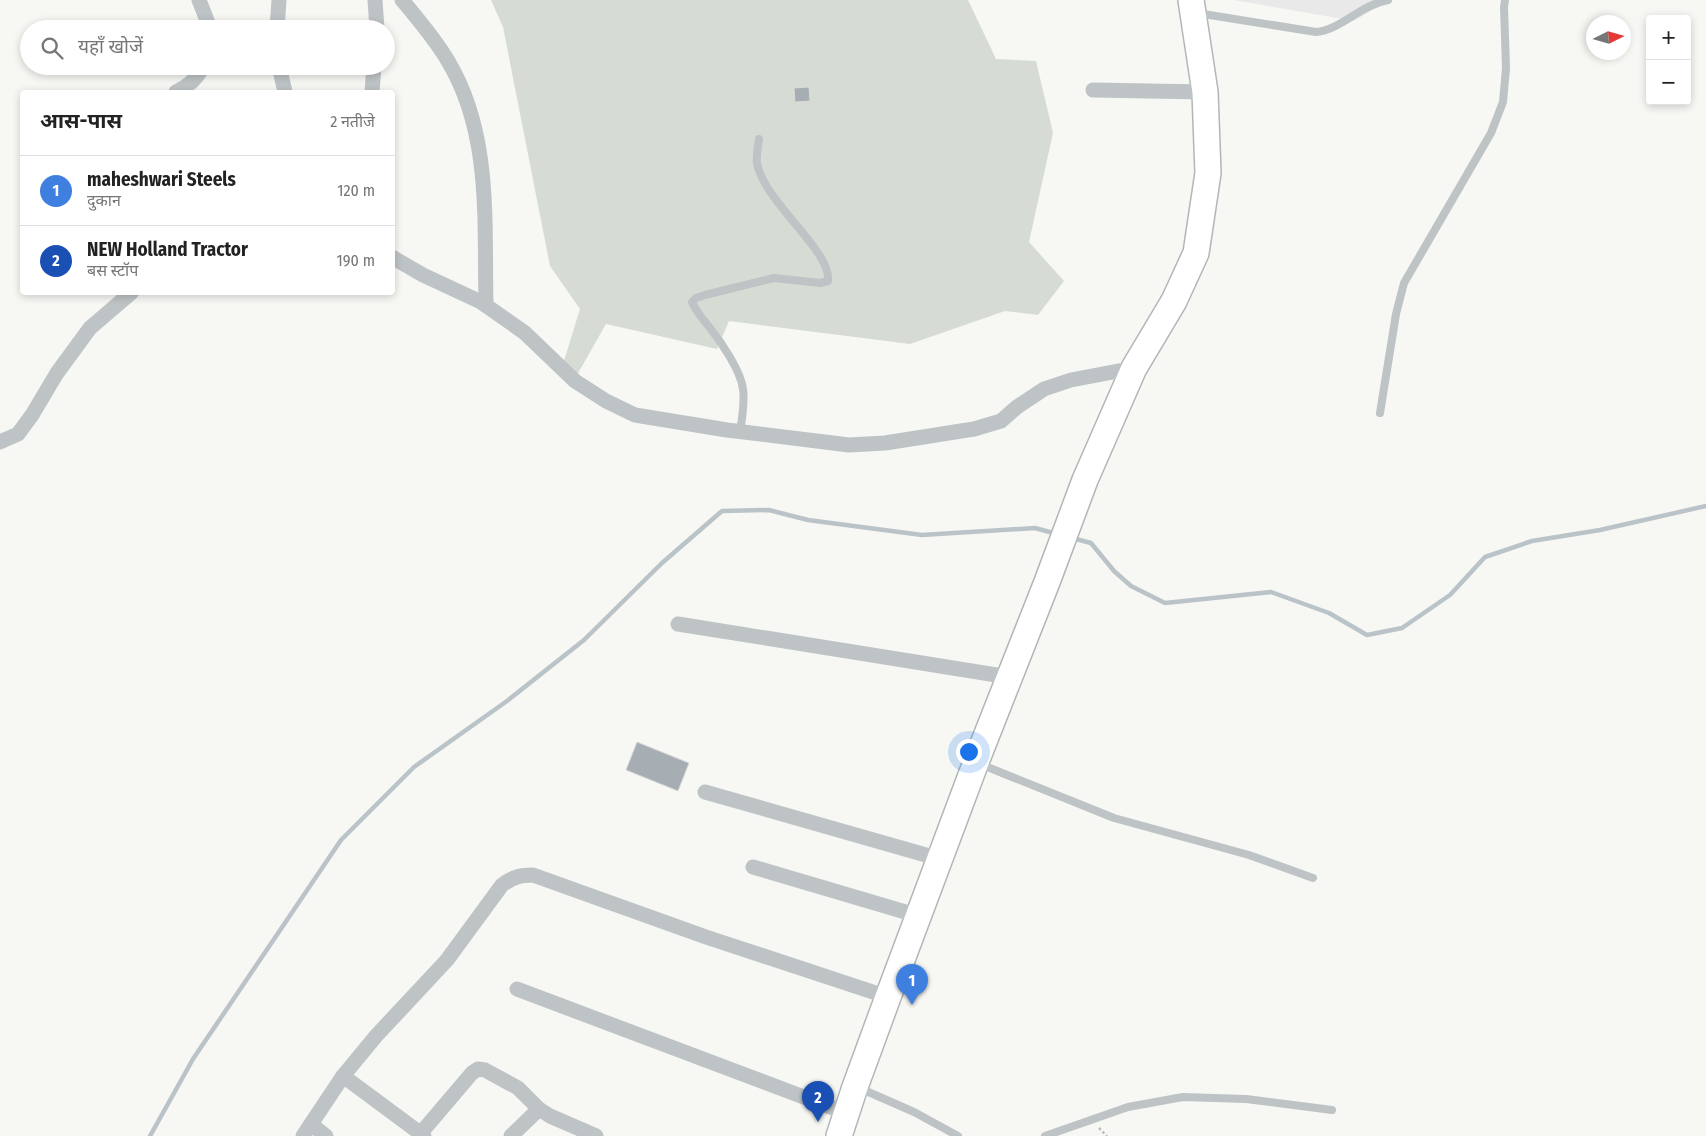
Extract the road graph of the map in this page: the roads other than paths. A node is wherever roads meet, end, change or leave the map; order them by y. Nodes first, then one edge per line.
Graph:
1 (199, 0) edge
2 (279, 0) edge
3 (375, 0) edge
4 (402, 0) edge
5 (1388, 0) edge
6 (1505, 0) edge
7 (1192, 6) edge
8 (207, 20) edge
9 (278, 20) edge
10 (376, 20) edge
11 (198, 75) edge
12 (281, 75) edge
13 (373, 75) edge
14 (184, 90) edge
15 (285, 90) edge
16 (372, 90) edge
17 (1093, 90) dead end
18 (1206, 92) junction
19 (759, 140) dead end
20 (395, 259) edge
21 (128, 295) edge
22 (486, 305) junction
23 (1134, 368) junction
24 (1380, 413) dead end
25 (740, 432) junction
26 (0, 442) edge
27 (678, 624) dead end
28 (1009, 677) junction
29 (976, 762) junction
30 (705, 792) dead end
31 (940, 859) junction
32 (753, 867) dead end
33 (1314, 878) dead end
34 (919, 916) junction
35 (517, 989) dead end
36 (888, 997) junction
37 (343, 1076) junction
38 (855, 1086) junction
39 (539, 1109) junction
40 (1332, 1110) dead end
41 (843, 1125) edge
42 (307, 1130) edge
43 (422, 1135) edge
44 (326, 1136) edge
45 (511, 1136) edge
46 (596, 1136) edge
47 (958, 1136) edge
48 (1045, 1136) edge

1 - 8 street
2 - 9 street
3 - 10 street
4 - 22 street
5 - 7 lane
6 - 24 lane
7 - 18 highway
11 - 14 street
12 - 15 street
13 - 16 street
17 - 18 street
18 - 23 highway
19 - 25 lane
20 - 22 street
21 - 26 street
22 - 25 street
23 - 25 street
23 - 28 highway
27 - 28 street
28 - 29 highway
29 - 31 highway
29 - 33 lane
30 - 31 street
31 - 34 highway
32 - 34 street
34 - 36 highway
35 - 41 street
36 - 37 street
36 - 38 highway
37 - 42 street
37 - 43 street
38 - 41 highway
38 - 47 lane
39 - 43 street
39 - 45 street
39 - 46 street
40 - 48 lane
42 - 44 street

